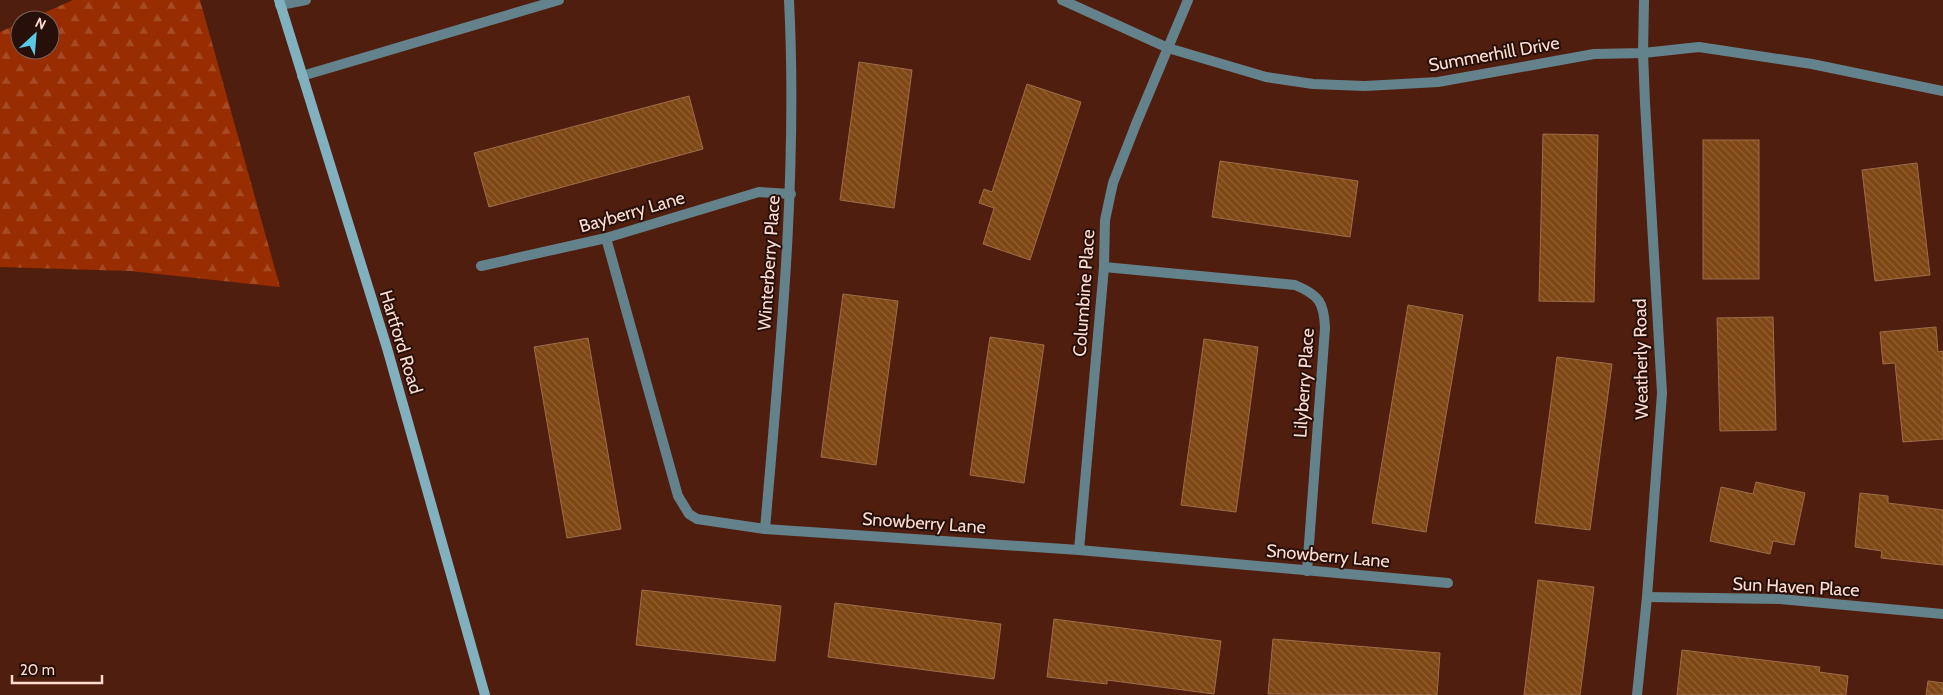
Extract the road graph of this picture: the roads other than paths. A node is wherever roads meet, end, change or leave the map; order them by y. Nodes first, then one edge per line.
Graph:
1 (306, 0) edge
2 (559, 0) edge
3 (789, 0) edge
4 (1062, 0) edge
5 (1188, 0) edge
6 (1644, 0) edge
7 (279, 2) edge
8 (1168, 48) junction
9 (1643, 52) junction
10 (302, 76) junction
11 (1943, 91) edge
12 (791, 194) junction
13 (606, 238) junction
14 (481, 266) dead end
15 (1104, 267) junction
16 (765, 529) junction
17 (1079, 550) junction
18 (1307, 571) junction
19 (1448, 583) dead end
20 (1647, 598) junction
21 (1943, 614) edge
22 (485, 695) edge
23 (1637, 695) edge

1 - 7 street
2 - 10 street
3 - 12 street, Winterberry Place
4 - 8 street, Summerhill Drive
5 - 8 street, Columbine Place
6 - 9 street, Weatherly Road
7 - 10 main road, Hartford Road
8 - 9 street, Summerhill Drive
8 - 15 street, Columbine Place
9 - 11 street, Summerhill Drive
9 - 20 street, Weatherly Road
10 - 22 main road, Hartford Road
12 - 13 street, Bayberry Lane
12 - 16 street, Winterberry Place
13 - 14 street, Bayberry Lane
13 - 16 street, Snowberry Lane
15 - 17 street, Columbine Place
15 - 18 street, Lilyberry Place
16 - 17 street, Snowberry Lane
17 - 18 street, Snowberry Lane
18 - 19 street, Snowberry Lane
20 - 21 street, Sun Haven Place
20 - 23 street, Weatherly Road

